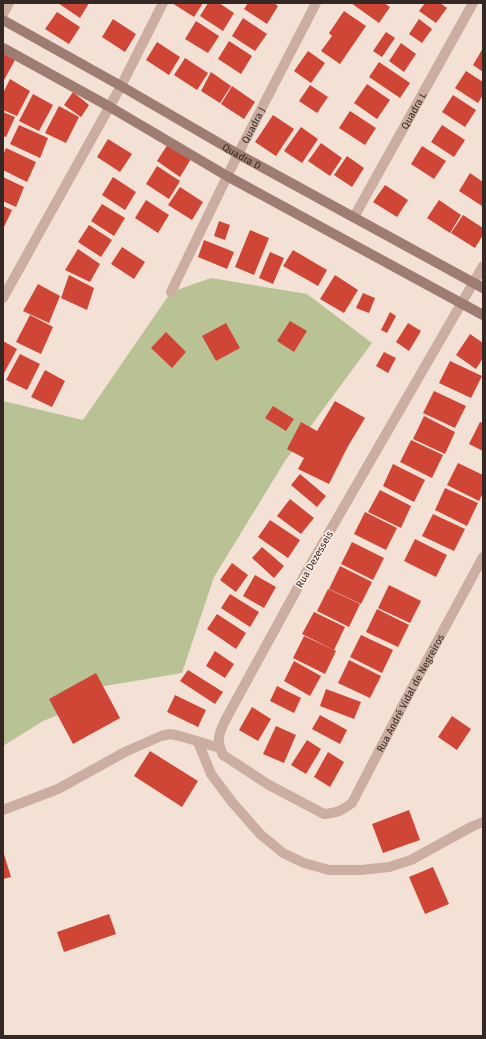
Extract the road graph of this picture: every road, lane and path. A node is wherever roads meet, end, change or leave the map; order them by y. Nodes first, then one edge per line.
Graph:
1 (9, 3) edge
2 (163, 3) edge
3 (316, 3) edge
4 (473, 3) edge
5 (3, 14) edge
6 (3, 20) edge
7 (3, 48) edge
8 (121, 86) junction
9 (110, 107) junction
10 (238, 154) junction
11 (227, 176) junction
12 (354, 217) junction
13 (483, 266) edge
14 (473, 283) junction
15 (483, 288) edge
16 (172, 292) dead end
17 (3, 298) edge
18 (461, 304) junction
19 (483, 315) edge
20 (483, 557) edge
21 (198, 742) junction
22 (220, 748) junction
23 (3, 810) edge
24 (483, 822) edge

1 - 5 street
2 - 8 street
3 - 10 street, Quadra J
4 - 12 street, Quadra L
6 - 8 street, Quadra D
7 - 9 street
8 - 9 street
8 - 10 street, Quadra D
9 - 11 street
9 - 17 street
10 - 11 street, Quadra J
10 - 12 street, Quadra D
11 - 16 street, Quadra J
11 - 18 street
12 - 14 street, Quadra D
13 - 14 street, Rua Dezesseis
14 - 15 street, Quadra D
14 - 18 street, Rua Dezesseis
18 - 19 street
18 - 22 street, Rua Dezesseis
20 - 22 street, Rua André Vidal de Negreiros
21 - 22 street
21 - 23 street
21 - 24 street

